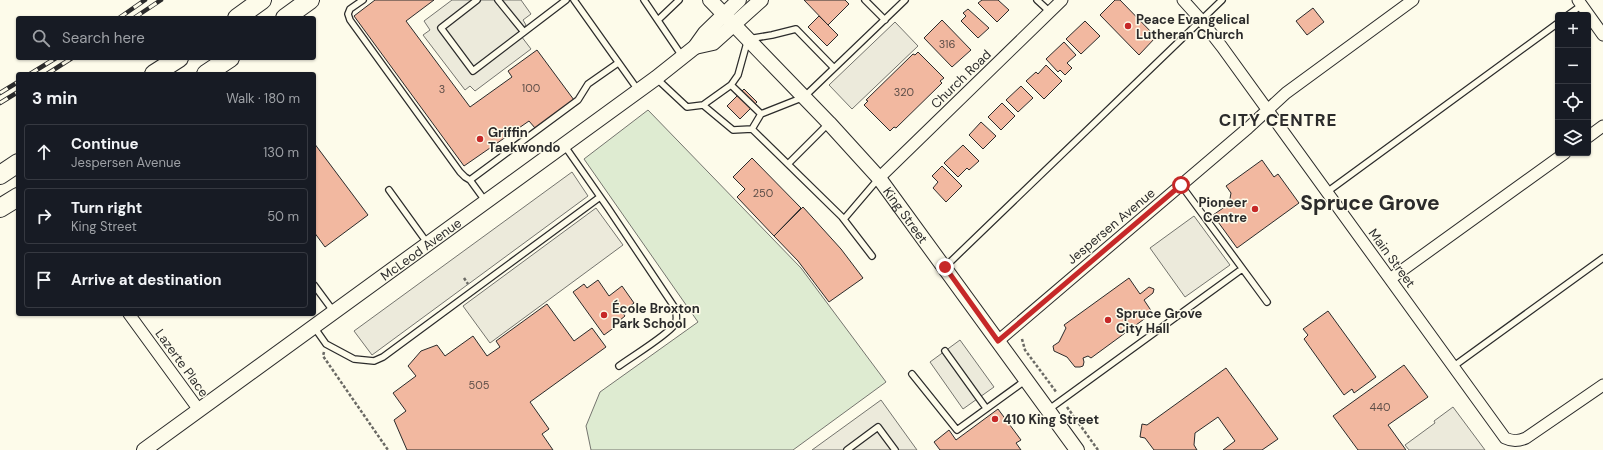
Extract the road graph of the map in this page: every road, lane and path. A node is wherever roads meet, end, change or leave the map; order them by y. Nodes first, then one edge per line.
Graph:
1 (262, 0) edge
2 (310, 0) edge
3 (363, 0) edge
4 (477, 0) edge
5 (498, 0) edge
6 (566, 0) edge
7 (574, 0) edge
8 (644, 0) edge
9 (679, 0) edge
10 (710, 0) edge
11 (739, 0) edge
12 (761, 0) edge
13 (865, 0) edge
14 (905, 0) edge
15 (1037, 0) edge
16 (1062, 0) edge
17 (1182, 0) edge
18 (1222, 0) edge
19 (1413, 0) edge
20 (1580, 3) edge
21 (1050, 12) junction
22 (1571, 12) edge
23 (724, 15) junction
24 (240, 16) edge
25 (288, 16) edge
26 (658, 20) junction
27 (885, 20) junction
28 (1201, 20) junction
29 (1555, 25) edge
30 (734, 26) junction
31 (524, 32) junction
32 (1603, 35) edge
33 (748, 39) junction
34 (695, 47) junction
35 (683, 57) junction
36 (176, 60) edge
37 (227, 60) edge
38 (618, 63) junction
39 (834, 68) junction
40 (157, 72) edge
41 (209, 72) edge
42 (656, 78) junction
43 (731, 85) junction
44 (638, 91) junction
45 (804, 97) junction
46 (703, 106) junction
47 (1267, 109) junction
48 (760, 114) junction
49 (829, 123) junction
50 (1603, 126) edge
51 (752, 129) junction
52 (1591, 135) edge
53 (563, 145) junction
54 (1561, 156) edge
55 (16, 164) edge
56 (788, 164) junction
57 (0, 175) edge
58 (879, 178) junction
59 (470, 180) junction
60 (1181, 185) junction
61 (389, 190) dead end
62 (1327, 192) junction
63 (600, 197) junction
64 (16, 198) edge
65 (486, 202) junction
66 (0, 208) edge
67 (844, 219) junction
68 (429, 244) junction
69 (872, 256) dead end
70 (1603, 258) edge
71 (945, 267) junction
72 (1242, 269) junction
73 (1390, 279) junction
74 (316, 288) edge
75 (1267, 302) dead end
76 (334, 312) junction
77 (130, 316) edge
78 (314, 327) junction
79 (998, 341) junction
80 (326, 344) junction
81 (945, 351) dead end
82 (619, 366) dead end
83 (1454, 366) junction
84 (912, 374) dead end
85 (1026, 379) junction
86 (1603, 384) edge
87 (986, 408) junction
88 (199, 410) junction
89 (1048, 410) junction
90 (144, 450) edge
91 (388, 450) edge
92 (847, 450) edge
93 (895, 450) edge
94 (1077, 450) edge

1 - 24 main road
2 - 25 main road
3 - 59 lane
4 - 31 lane
5 - 31 lane
6 - 31 lane
7 - 38 lane
8 - 26 lane
9 - 26 lane
10 - 23 street, King Street
11 - 23 street, McLeod Avenue
12 - 30 street, McLeod Avenue
13 - 27 lane
14 - 27 lane
15 - 21 lane
16 - 21 street, Church Road
17 - 28 street, Main Street
18 - 28 lane
19 - 47 street, Jespersen Avenue
20 - 22 lane
20 - 32 street
21 - 58 street, Church Road
23 - 30 street, King Street
23 - 34 street, McLeod Avenue
26 - 35 lane
27 - 39 lane
28 - 47 street, Main Street
28 - 71 lane
29 - 62 lane
30 - 33 street, King Street
30 - 34 street, McLeod Avenue
33 - 39 lane
33 - 43 lane
33 - 45 street, King Street
34 - 35 street, McLeod Avenue
35 - 42 street, McLeod Avenue
36 - 40 main road
37 - 41 main road
38 - 44 lane
38 - 59 lane
39 - 45 lane
42 - 44 street, McLeod Avenue
42 - 46 lane
43 - 46 lane
43 - 48 lane
44 - 53 street, McLeod Avenue
45 - 48 lane
45 - 49 street, King Street
46 - 51 lane
47 - 60 street, Jespersen Avenue
47 - 62 street, Main Street
48 - 51 lane
49 - 56 lane
49 - 58 street, King Street
50 - 52 street
51 - 56 lane
53 - 63 lane
53 - 65 street, McLeod Avenue
54 - 73 street
55 - 57 main road
56 - 67 lane
58 - 67 lane
58 - 71 street, King Street
59 - 65 lane
60 - 72 lane
60 - 79 street, Jespersen Avenue
61 - 68 lane
62 - 73 street, Main Street
63 - 80 lane
63 - 82 lane
64 - 66 main road
65 - 68 street, McLeod Avenue
67 - 69 lane
68 - 76 street, McLeod Avenue
70 - 83 lane
71 - 79 street, King Street
72 - 75 lane
72 - 89 lane
73 - 83 street, Main Street
74 - 76 lane
76 - 78 street, McLeod Avenue
77 - 88 street, Lazerte Place
78 - 80 lane
78 - 88 street, McLeod Avenue
79 - 85 street, King Street
80 - 91 path
81 - 87 lane
83 - 86 street, Main Street
84 - 87 lane
85 - 87 lane
85 - 89 street, King Street
88 - 90 street, McLeod Avenue
89 - 94 street, King Street
92 - 93 lane

